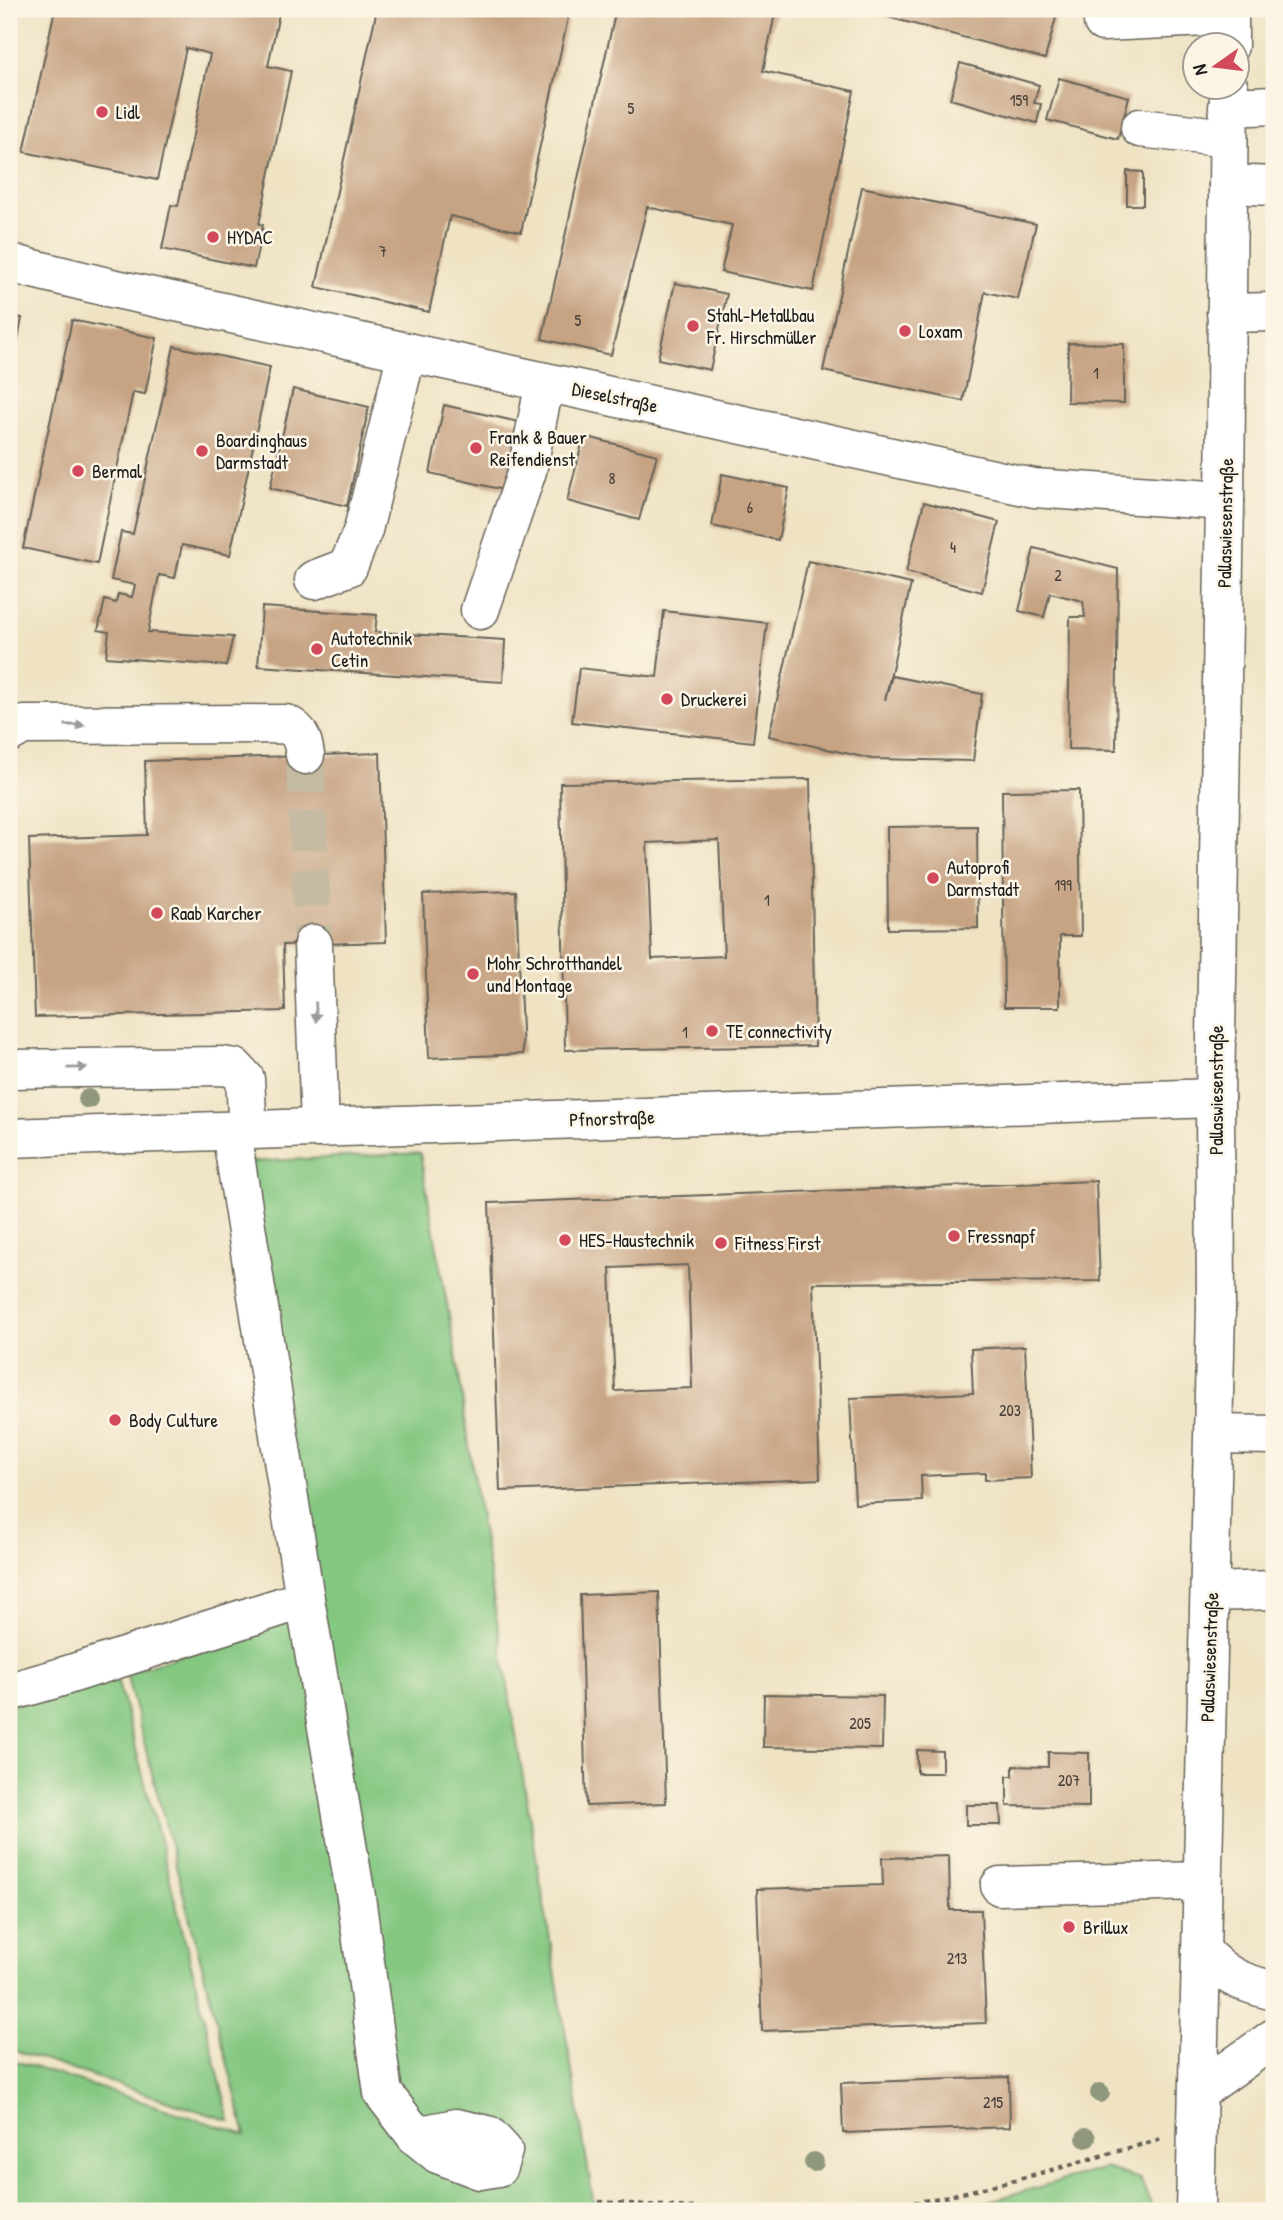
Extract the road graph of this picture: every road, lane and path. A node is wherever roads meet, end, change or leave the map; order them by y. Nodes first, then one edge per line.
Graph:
1 (1103, 22) dead end
2 (1229, 24) edge
3 (1274, 105) edge
4 (1228, 111) edge
5 (1140, 128) dead end
6 (1228, 184) junction
7 (1274, 186) edge
8 (9, 263) edge
9 (1274, 312) edge
10 (1226, 313) junction
11 (407, 352) junction
12 (545, 382) junction
13 (1225, 501) junction
14 (314, 580) dead end
15 (481, 610) dead end
16 (9, 733) edge
17 (305, 755) tunnel mouth
18 (313, 944) tunnel mouth
19 (9, 1069) edge
20 (1215, 1098) junction
21 (320, 1128) junction
22 (239, 1131) junction
23 (9, 1138) edge
24 (1214, 1434) junction
25 (1274, 1435) edge
26 (1274, 1590) edge
27 (1211, 1592) junction
28 (305, 1599) junction
29 (9, 1692) edge
30 (1202, 1881) junction
31 (1000, 1886) dead end
32 (1202, 1950) junction
33 (1274, 1991) edge
34 (1274, 2038) edge
35 (1198, 2092) junction
36 (1197, 2130) junction
37 (416, 2136) dead end
38 (598, 2202) dead end
39 (741, 2211) edge
40 (854, 2211) edge
41 (1195, 2211) edge

1 - 2 street
3 - 4 street
4 - 5 street
4 - 6 street, Pallaswiesenstraße
6 - 7 street
6 - 10 street, Pallaswiesenstraße
8 - 11 street, Dieselstraße
9 - 10 street
10 - 13 street, Pallaswiesenstraße
11 - 12 street, Dieselstraße
11 - 14 street
12 - 13 street, Dieselstraße
12 - 15 street
13 - 20 street, Pallaswiesenstraße
16 -> 17 street
18 -> 21 street
19 -> 22 street
20 - 21 street, Pfnorstraße
20 - 24 street, Pallaswiesenstraße
21 - 22 street, Pfnorstraße
22 - 23 street, Pfnorstraße
22 - 28 street
24 - 25 street
24 - 27 street, Pallaswiesenstraße
26 - 27 street
27 - 30 street, Pallaswiesenstraße
28 - 29 street
28 - 37 street
30 - 31 street
30 - 32 street, Pallaswiesenstraße
32 - 33 street
32 - 35 street, Pallaswiesenstraße
34 - 35 street
35 - 36 street, Pallaswiesenstraße
36 - 40 path
36 - 41 street, Pallaswiesenstraße
38 - 39 path

